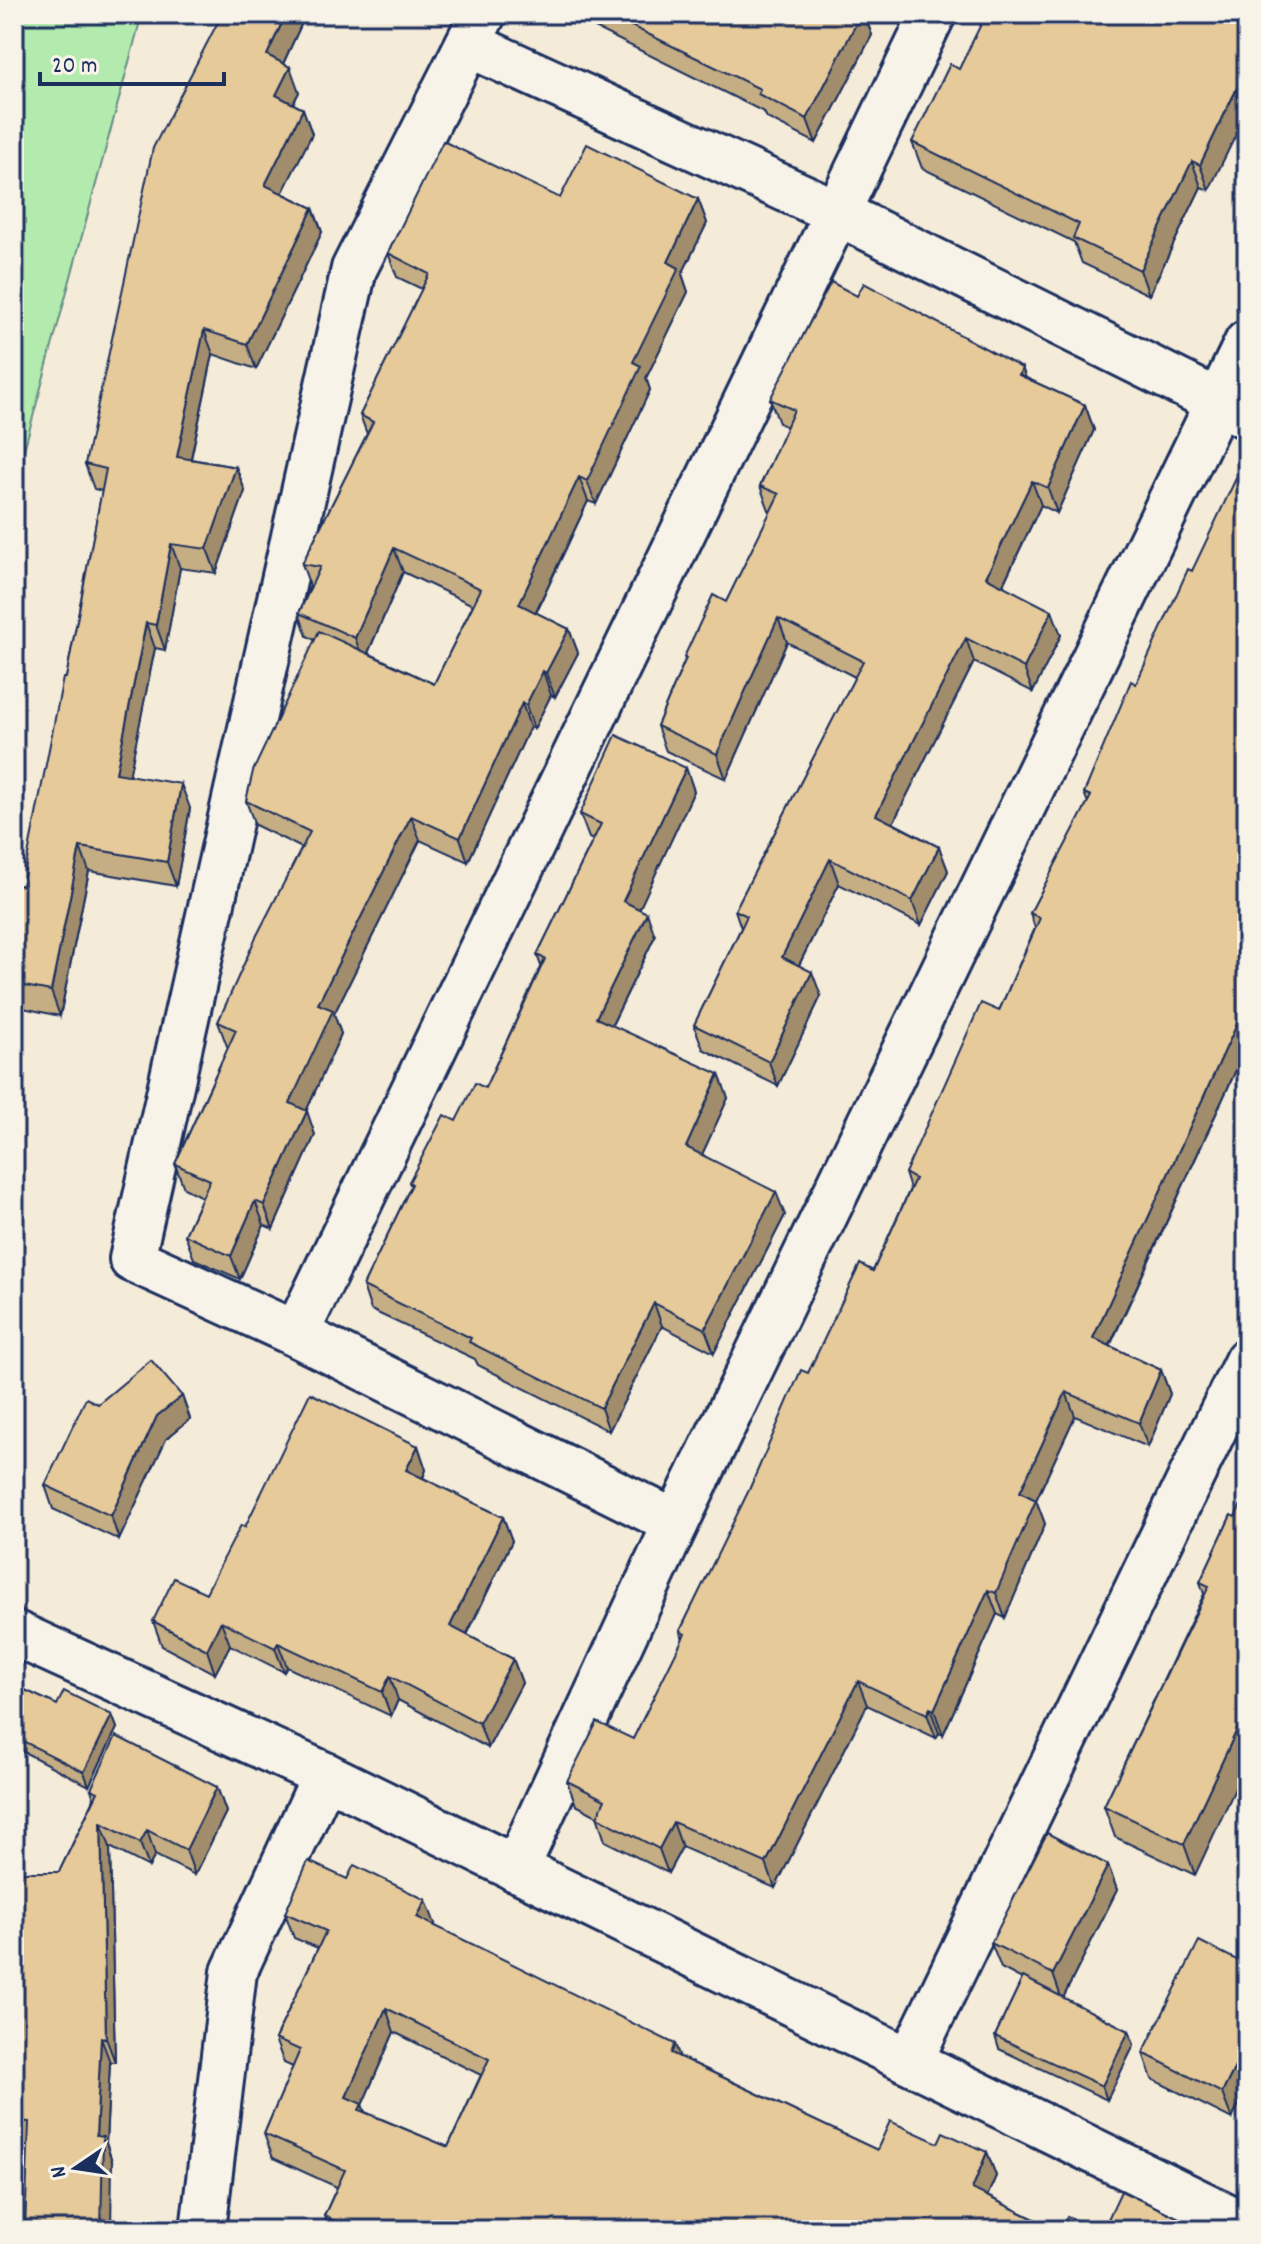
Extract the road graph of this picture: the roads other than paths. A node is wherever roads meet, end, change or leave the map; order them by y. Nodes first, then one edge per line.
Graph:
1 (933, 14) edge
2 (476, 29) edge
3 (836, 212) junction
4 (1247, 343) edge
5 (1233, 409) edge
6 (296, 1334) junction
7 (1247, 1361) edge
8 (676, 1523) junction
9 (14, 1633) edge
10 (325, 1775) junction
11 (516, 1869) junction
12 (910, 2061) junction
13 (212, 2225) edge
14 (1247, 2226) edge

1 - 3 street
2 - 3 street
2 - 6 street
3 - 5 street
3 - 6 street
4 - 5 street
5 - 8 street
6 - 8 street
7 - 12 street
8 - 11 street
9 - 10 street
10 - 11 street
10 - 13 street
11 - 12 street
12 - 14 street

